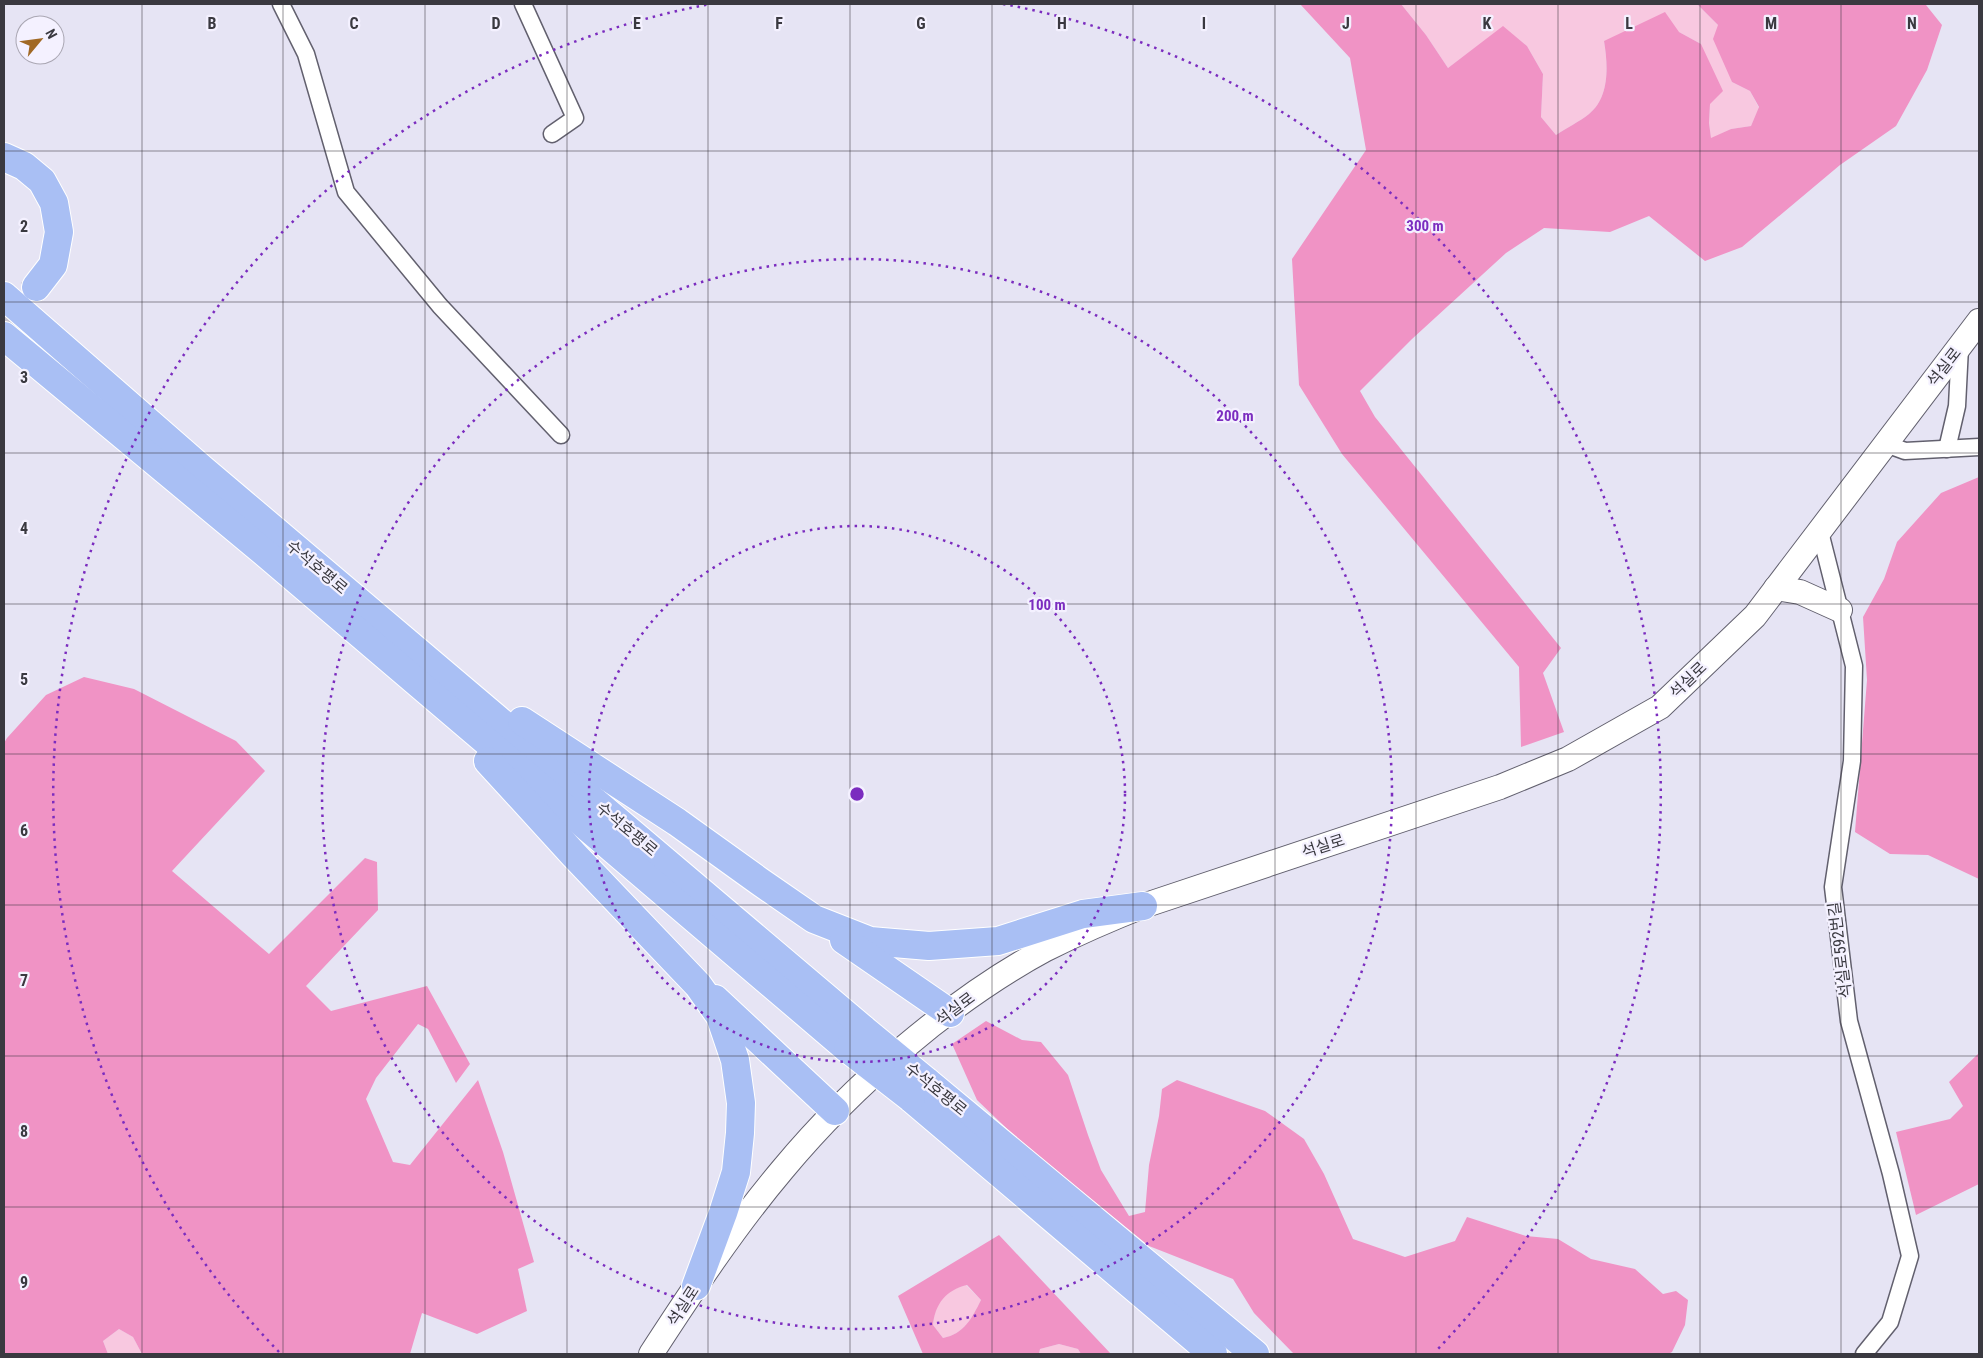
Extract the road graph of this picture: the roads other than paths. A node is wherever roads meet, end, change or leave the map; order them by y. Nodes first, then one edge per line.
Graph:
1 (281, 4) edge
2 (523, 4) edge
3 (552, 134) dead end
4 (4, 157) edge
5 (36, 287) tunnel mouth
6 (4, 296) edge
7 (1979, 322) edge
8 (4, 336) edge
9 (1960, 347) junction
10 (561, 435) dead end
11 (1886, 444) junction
12 (1979, 448) edge
13 (1947, 449) junction
14 (1820, 532) junction
15 (1776, 588) junction
16 (1840, 610) junction
17 (420, 669) junction
18 (1143, 906) junction
19 (814, 919) junction
20 (699, 986) junction
21 (950, 1013) junction
22 (919, 1090) junction
23 (835, 1111) junction
24 (696, 1286) junction
25 (651, 1354) edge
26 (1213, 1354) edge
27 (1255, 1354) edge
28 (1864, 1354) edge

1 - 10 street
2 - 3 street
4 - 5 highway
6 - 17 highway, 수석호평로
7 - 9 street, 석실로
8 - 17 highway, 수석호평로
9 - 11 street, 석실로
9 - 13 street
11 - 13 street
11 - 14 street, 석실로
12 - 13 street
14 - 15 street, 석실로
14 - 16 street, 석실로592번길
15 - 16 street
15 - 18 street, 석실로
16 - 28 street, 석실로592번길
17 - 19 highway
17 - 20 highway
17 - 22 highway, 수석호평로, bridge
18 - 19 highway
18 - 21 street, 석실로
19 - 21 highway
20 - 23 highway
20 - 24 highway
21 - 23 street, 석실로
22 - 26 highway, 수석호평로
22 - 27 highway, 수석호평로
23 - 24 street, 석실로
24 - 25 street, 석실로

